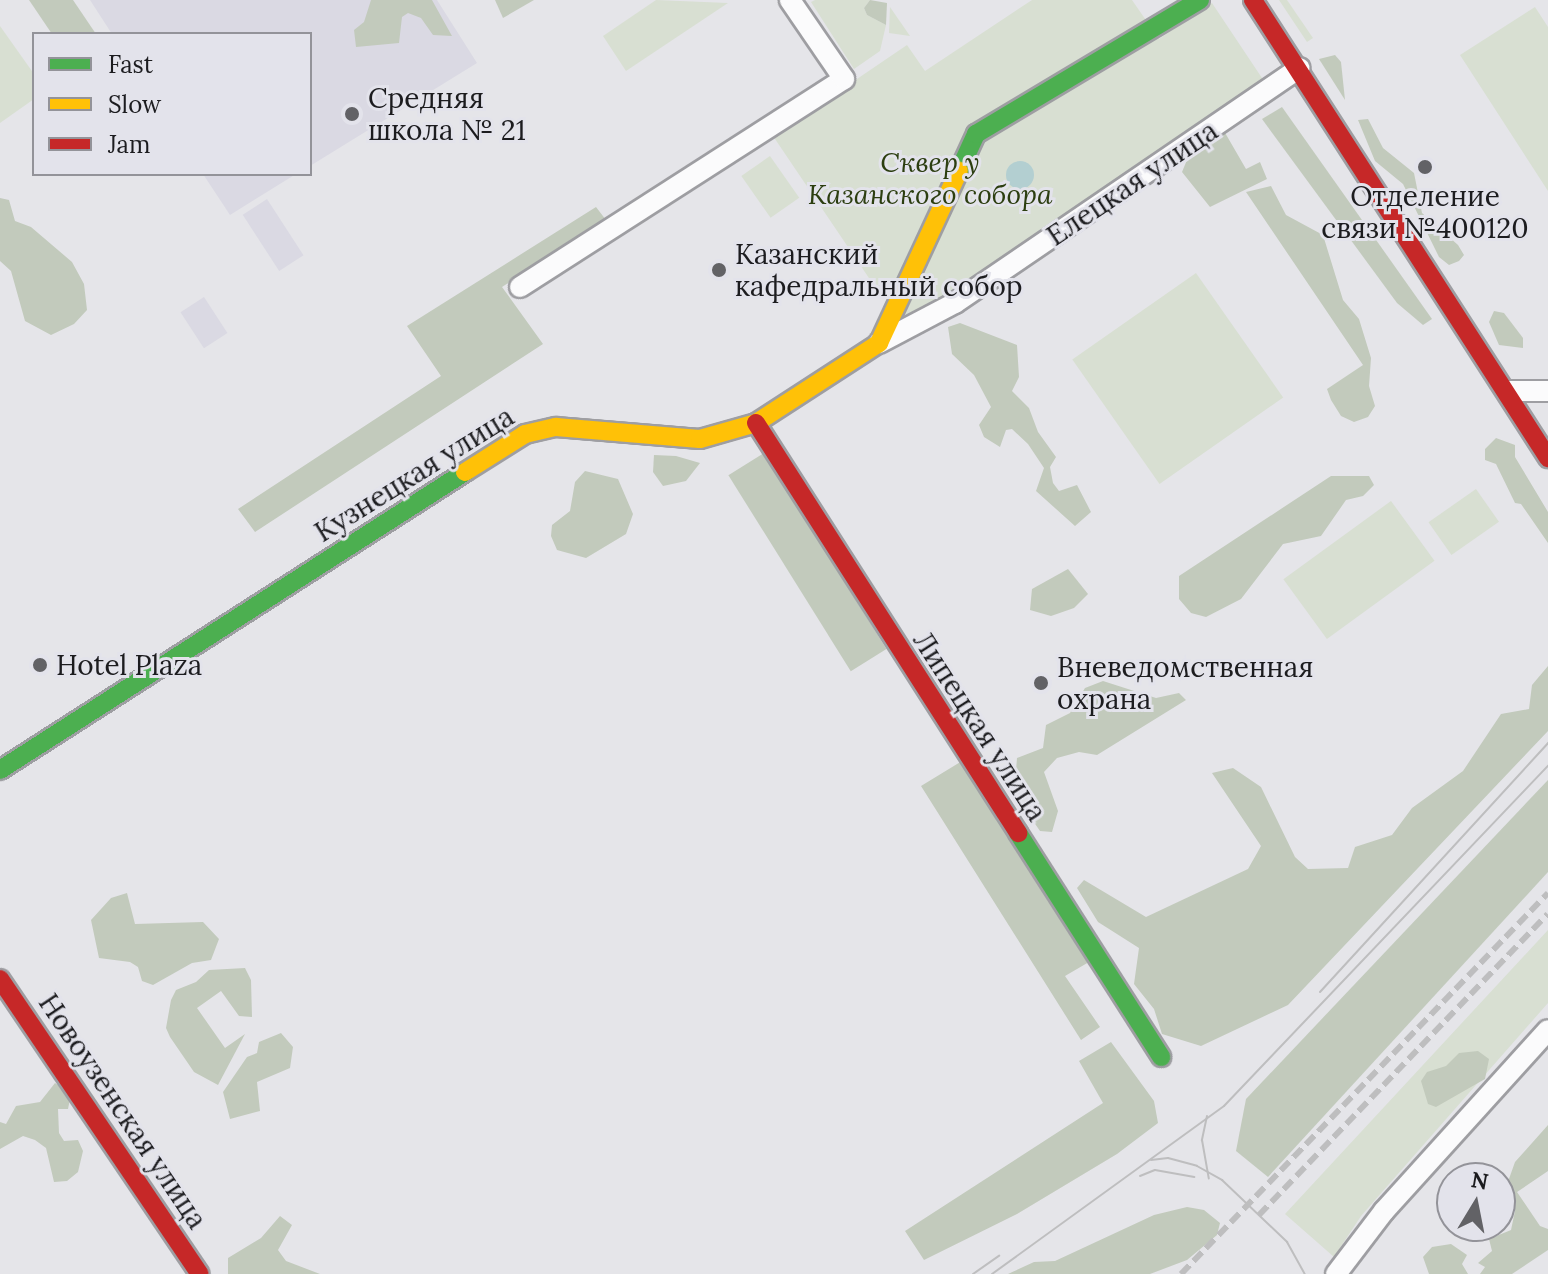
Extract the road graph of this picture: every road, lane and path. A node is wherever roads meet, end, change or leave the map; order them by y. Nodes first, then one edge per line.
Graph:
1 (790, 0) edge
2 (1200, 0) edge
3 (1253, 0) edge
4 (1300, 68) junction
5 (520, 287) dead end
6 (879, 343) junction
7 (1508, 391) junction
8 (1548, 391) edge
9 (1548, 403) edge
10 (1523, 417) junction
11 (756, 423) junction
12 (1548, 458) edge
13 (0, 770) edge
14 (0, 979) edge
15 (1548, 1030) edge
16 (1161, 1057) dead end
17 (200, 1274) edge
18 (1336, 1274) edge

1 - 5 street
2 - 6 street
3 - 4 street
4 - 6 street, Елецкая улица
4 - 7 street
6 - 11 street, Кузнецкая улица
7 - 8 street
7 - 10 street
9 - 10 street
10 - 12 street
11 - 13 street, Кузнецкая улица
11 - 16 street, Липецкая улица
14 - 17 street, Новоузенская улица
15 - 18 street

